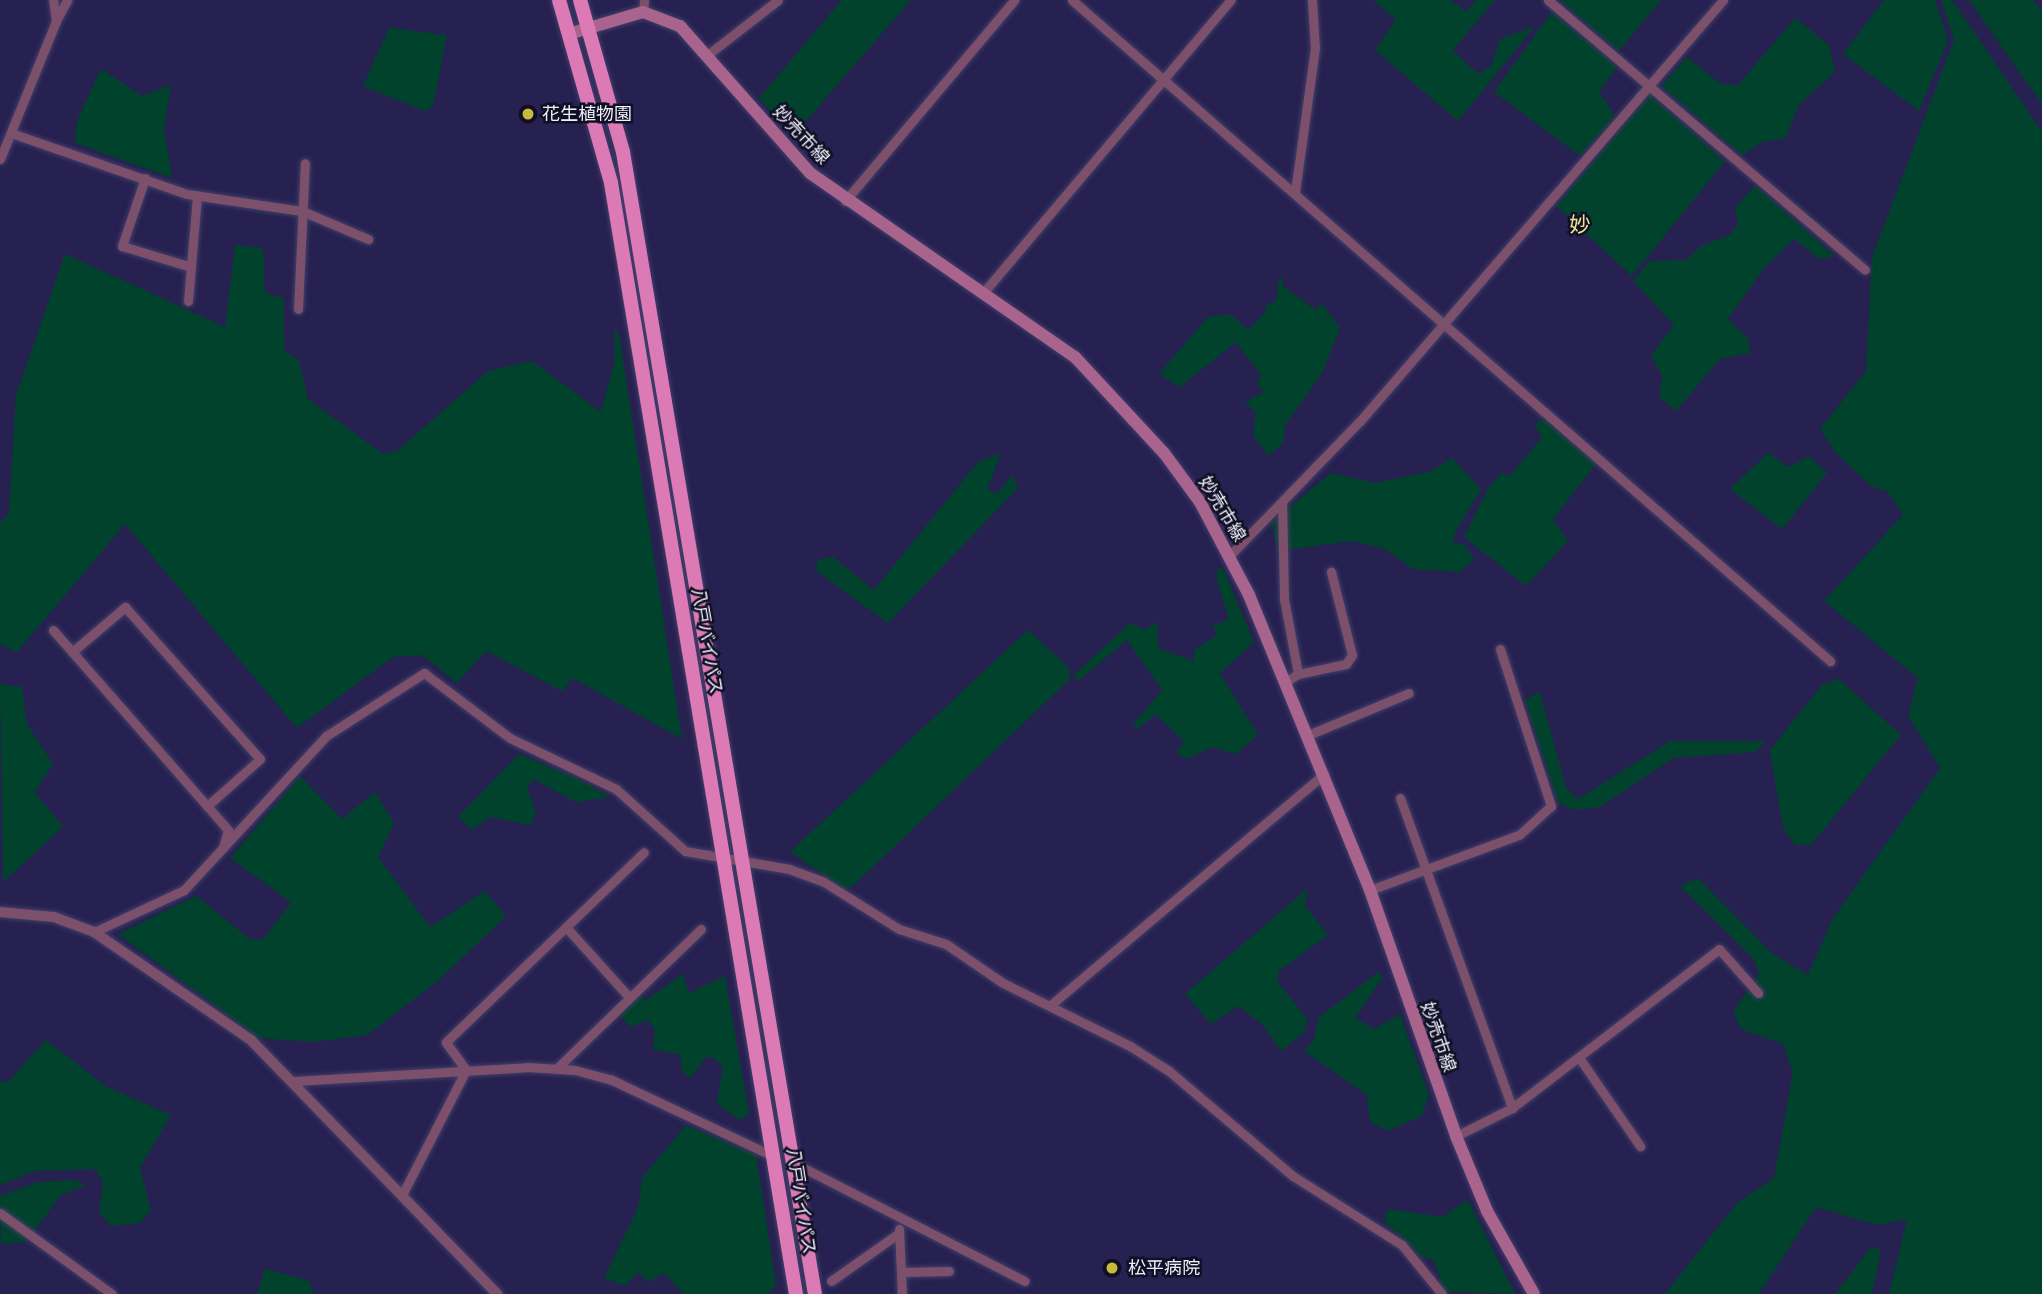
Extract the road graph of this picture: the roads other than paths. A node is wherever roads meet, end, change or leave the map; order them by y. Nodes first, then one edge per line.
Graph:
1 (53, 0) edge
2 (67, 0) edge
3 (559, 0) edge
4 (580, 0) edge
5 (778, 0) edge
6 (1014, 0) edge
7 (1072, 0) edge
8 (1231, 0) edge
9 (1312, 0) edge
10 (1548, 0) edge
11 (1723, 0) edge
12 (644, 6) edge
13 (56, 21) junction
14 (589, 27) junction
15 (572, 33) junction
16 (706, 56) junction
17 (1164, 79) junction
18 (1649, 86) junction
19 (14, 134) junction
20 (0, 159) edge
21 (305, 163) dead end
22 (145, 178) junction
23 (1295, 192) junction
24 (197, 195) junction
25 (845, 201) junction
26 (302, 211) junction
27 (368, 239) dead end
28 (191, 267) junction
29 (1865, 270) dead end
30 (983, 293) junction
31 (188, 301) dead end
32 (298, 309) dead end
33 (1446, 321) junction
34 (1282, 502) junction
35 (1230, 555) junction
36 (1331, 572) dead end
37 (53, 630) dead end
38 (1500, 649) dead end
39 (72, 652) junction
40 (1830, 661) dead end
41 (1293, 677) junction
42 (1409, 693) dead end
43 (1308, 735) junction
44 (1324, 774) junction
45 (1400, 798) dead end
46 (207, 806) junction
47 (222, 849) junction
48 (644, 852) dead end
49 (726, 863) junction
50 (746, 865) junction
51 (1424, 871) junction
52 (1370, 890) junction
53 (0, 912) edge
54 (566, 927) junction
55 (701, 929) dead end
56 (94, 932) junction
57 (1758, 993) dead end
58 (629, 997) junction
59 (1053, 1003) junction
60 (1580, 1059) junction
61 (557, 1068) junction
62 (466, 1070) junction
63 (294, 1081) junction
64 (1512, 1108) junction
65 (1456, 1136) junction
66 (1640, 1146) dead end
67 (774, 1156) junction
68 (794, 1163) junction
69 (402, 1195) junction
70 (0, 1213) edge
71 (898, 1217) junction
72 (899, 1233) junction
73 (949, 1271) dead end
74 (901, 1272) junction
75 (831, 1281) dead end
76 (1025, 1281) dead end
77 (112, 1294) edge
78 (497, 1294) edge
79 (796, 1294) edge
80 (815, 1294) edge
81 (902, 1294) edge
82 (1442, 1294) edge
83 (1534, 1294) edge

1 - 13 street
2 - 13 street
3 - 15 highway, 八戸バイパス
4 - 14 highway, 八戸バイパス
5 - 16 street
6 - 25 street
7 - 17 street
8 - 17 street
9 - 23 street
10 - 18 street
11 - 18 street
12 - 14 main road, 妙売市線
12 - 16 main road, 妙売市線
13 - 19 street
14 - 15 main road, 妙売市線
14 - 50 highway, 八戸バイパス
15 - 49 highway, 八戸バイパス
16 - 25 main road, 妙売市線
17 - 23 street
17 - 30 street
18 - 29 street
18 - 33 street
19 - 20 street
19 - 22 street
21 - 26 street
22 - 24 street
22 - 28 street
23 - 33 street
24 - 26 street
24 - 28 street
25 - 30 main road, 妙売市線
26 - 27 street
26 - 32 street
28 - 31 street
30 - 35 main road, 妙売市線
33 - 34 street
33 - 40 street
34 - 35 street
34 - 41 street
35 - 41 main road, 妙売市線
36 - 41 street
37 - 39 street
38 - 51 street
39 - 46 street
39 - 46 street
41 - 43 main road, 妙売市線
42 - 43 street
43 - 44 main road, 妙売市線
44 - 52 main road, 妙売市線
44 - 59 street
45 - 51 street
46 - 47 street
47 - 49 street
47 - 56 street
48 - 54 street
49 - 50 street
49 - 67 highway, 八戸バイパス
50 - 59 street
50 - 68 highway, 八戸バイパス
51 - 52 street
51 - 64 street
52 - 65 main road, 妙売市線
53 - 56 street
54 - 58 street
54 - 62 street
55 - 58 street
56 - 63 street
57 - 60 street
58 - 61 street
59 - 82 street
60 - 64 street
60 - 66 street
61 - 62 street
61 - 67 street
62 - 63 street
62 - 69 street
63 - 69 street
64 - 65 street
65 - 83 main road, 妙売市線
67 - 79 highway, 八戸バイパス
68 - 71 street
68 - 80 highway, 八戸バイパス
69 - 78 street
70 - 77 street
71 - 72 street
71 - 76 street
72 - 74 street
72 - 75 street
73 - 74 street
74 - 81 street

